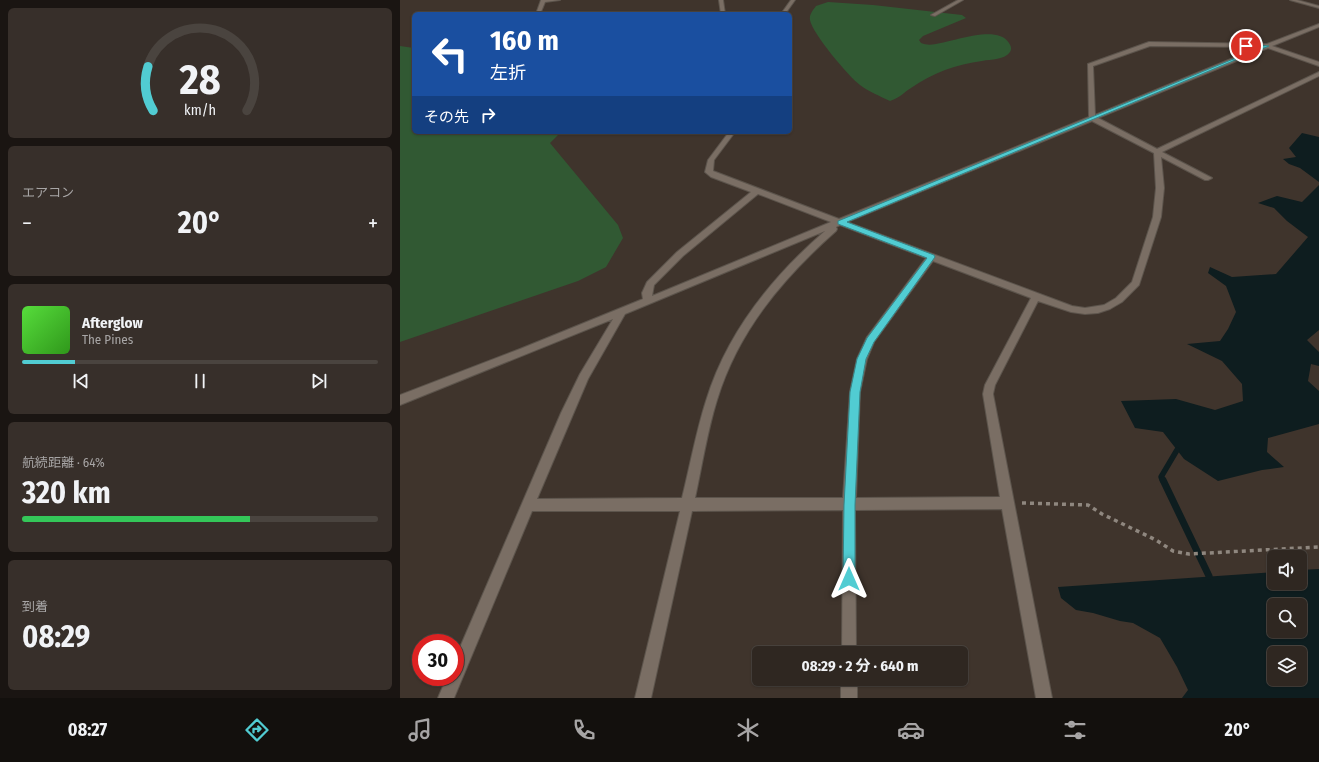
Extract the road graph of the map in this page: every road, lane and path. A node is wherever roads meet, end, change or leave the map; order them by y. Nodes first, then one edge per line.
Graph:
1 (544, 0) edge
2 (558, 0) edge
3 (721, 0) edge
4 (793, 0) edge
5 (961, 0) edge
6 (1292, 0) edge
7 (1319, 6) edge
8 (539, 12) edge
9 (723, 12) edge
10 (784, 12) edge
11 (933, 15) dead end
12 (1319, 25) edge
13 (1267, 46) junction
14 (1319, 64) edge
15 (1319, 74) edge
16 (1092, 118) junction
17 (730, 134) edge
18 (1157, 152) junction
19 (1208, 178) dead end
20 (758, 191) junction
21 (840, 222) junction
22 (932, 257) junction
23 (1036, 297) junction
24 (648, 301) junction
25 (621, 312) junction
26 (400, 400) edge
27 (1007, 503) junction
28 (688, 504) junction
29 (528, 505) junction
30 (850, 505) junction
31 (1319, 547) edge
32 (849, 646) edge
33 (464, 656) edge
34 (451, 686) edge
35 (849, 686) edge
36 (446, 698) edge
37 (643, 698) edge
38 (849, 698) edge
39 (1044, 698) edge

1 - 2 street
1 - 8 street
3 - 9 street
4 - 10 street
5 - 11 street
6 - 7 street
12 - 13 street
13 - 14 street
13 - 16 street
13 - 16 street
15 - 18 street
16 - 18 street
16 - 21 street
17 - 20 street
18 - 19 street
18 - 23 street
20 - 21 street
20 - 24 street
21 - 22 street
21 - 24 street
21 - 28 street
22 - 23 street
22 - 30 street
23 - 27 street
24 - 25 street
25 - 26 street
25 - 29 street
27 - 30 street
27 - 31 path
27 - 39 street
28 - 29 street
28 - 30 street
28 - 37 street
29 - 33 street
30 - 32 street
34 - 36 street
35 - 38 street

